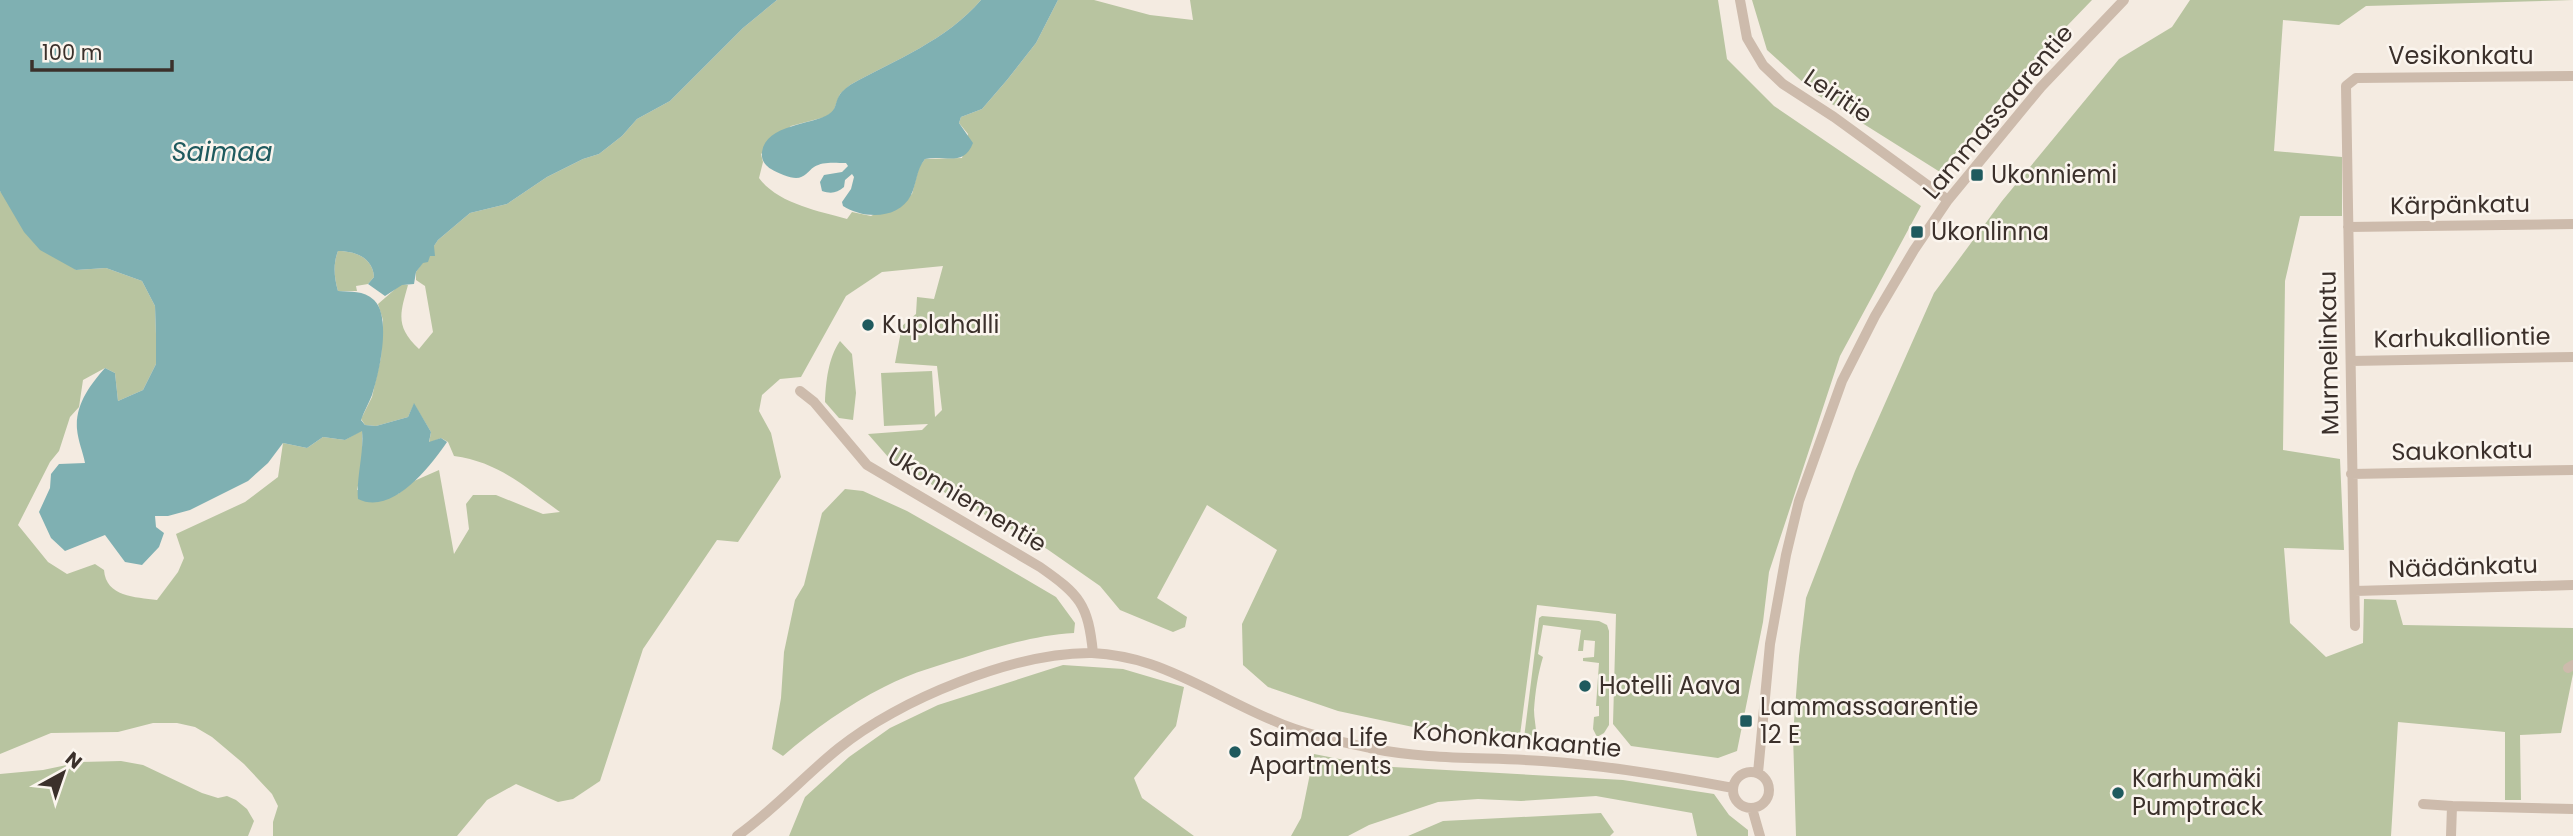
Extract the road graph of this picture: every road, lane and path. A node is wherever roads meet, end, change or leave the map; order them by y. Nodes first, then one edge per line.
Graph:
1 (1740, 0) edge
2 (2124, 0) edge
3 (2573, 76) edge
4 (2350, 81) joint
5 (1948, 200) junction
6 (2573, 224) edge
7 (2348, 227) junction
8 (2573, 357) edge
9 (2351, 360) junction
10 (800, 391) dead end
11 (2573, 470) edge
12 (2351, 474) junction
13 (2573, 585) edge
14 (2355, 591) junction
15 (2355, 626) dead end
16 (1093, 653) junction
17 (1758, 773) junction
18 (1733, 788) junction
19 (2423, 804) dead end
20 (2452, 806) junction
21 (1752, 808) junction
22 (2573, 809) edge
23 (737, 836) edge
24 (1760, 836) edge
25 (2451, 836) edge

1 - 5 street, Leiritie
2 - 5 street, Lammassaarentie
3 - 4 street, Vesikonkatu
4 - 7 street, Murmelinkatu
5 - 17 street, Lammassaarentie
6 - 7 street, Kärpänkatu
7 - 9 street, Murmelinkatu
8 - 9 street, Karhukalliontie
9 - 12 street, Murmelinkatu
10 - 16 street, Ukonniementie
11 - 12 street, Saukonkatu
12 - 14 street, Murmelinkatu
13 - 14 street, Näädänkatu
14 - 15 street, Murmelinkatu
16 - 18 street, Kohonkankaantie
16 - 23 street, Kohonkankaantie
17 - 18 street
17 - 21 street
18 - 21 street
19 - 20 street
20 - 22 street
20 - 25 street
21 - 24 street

